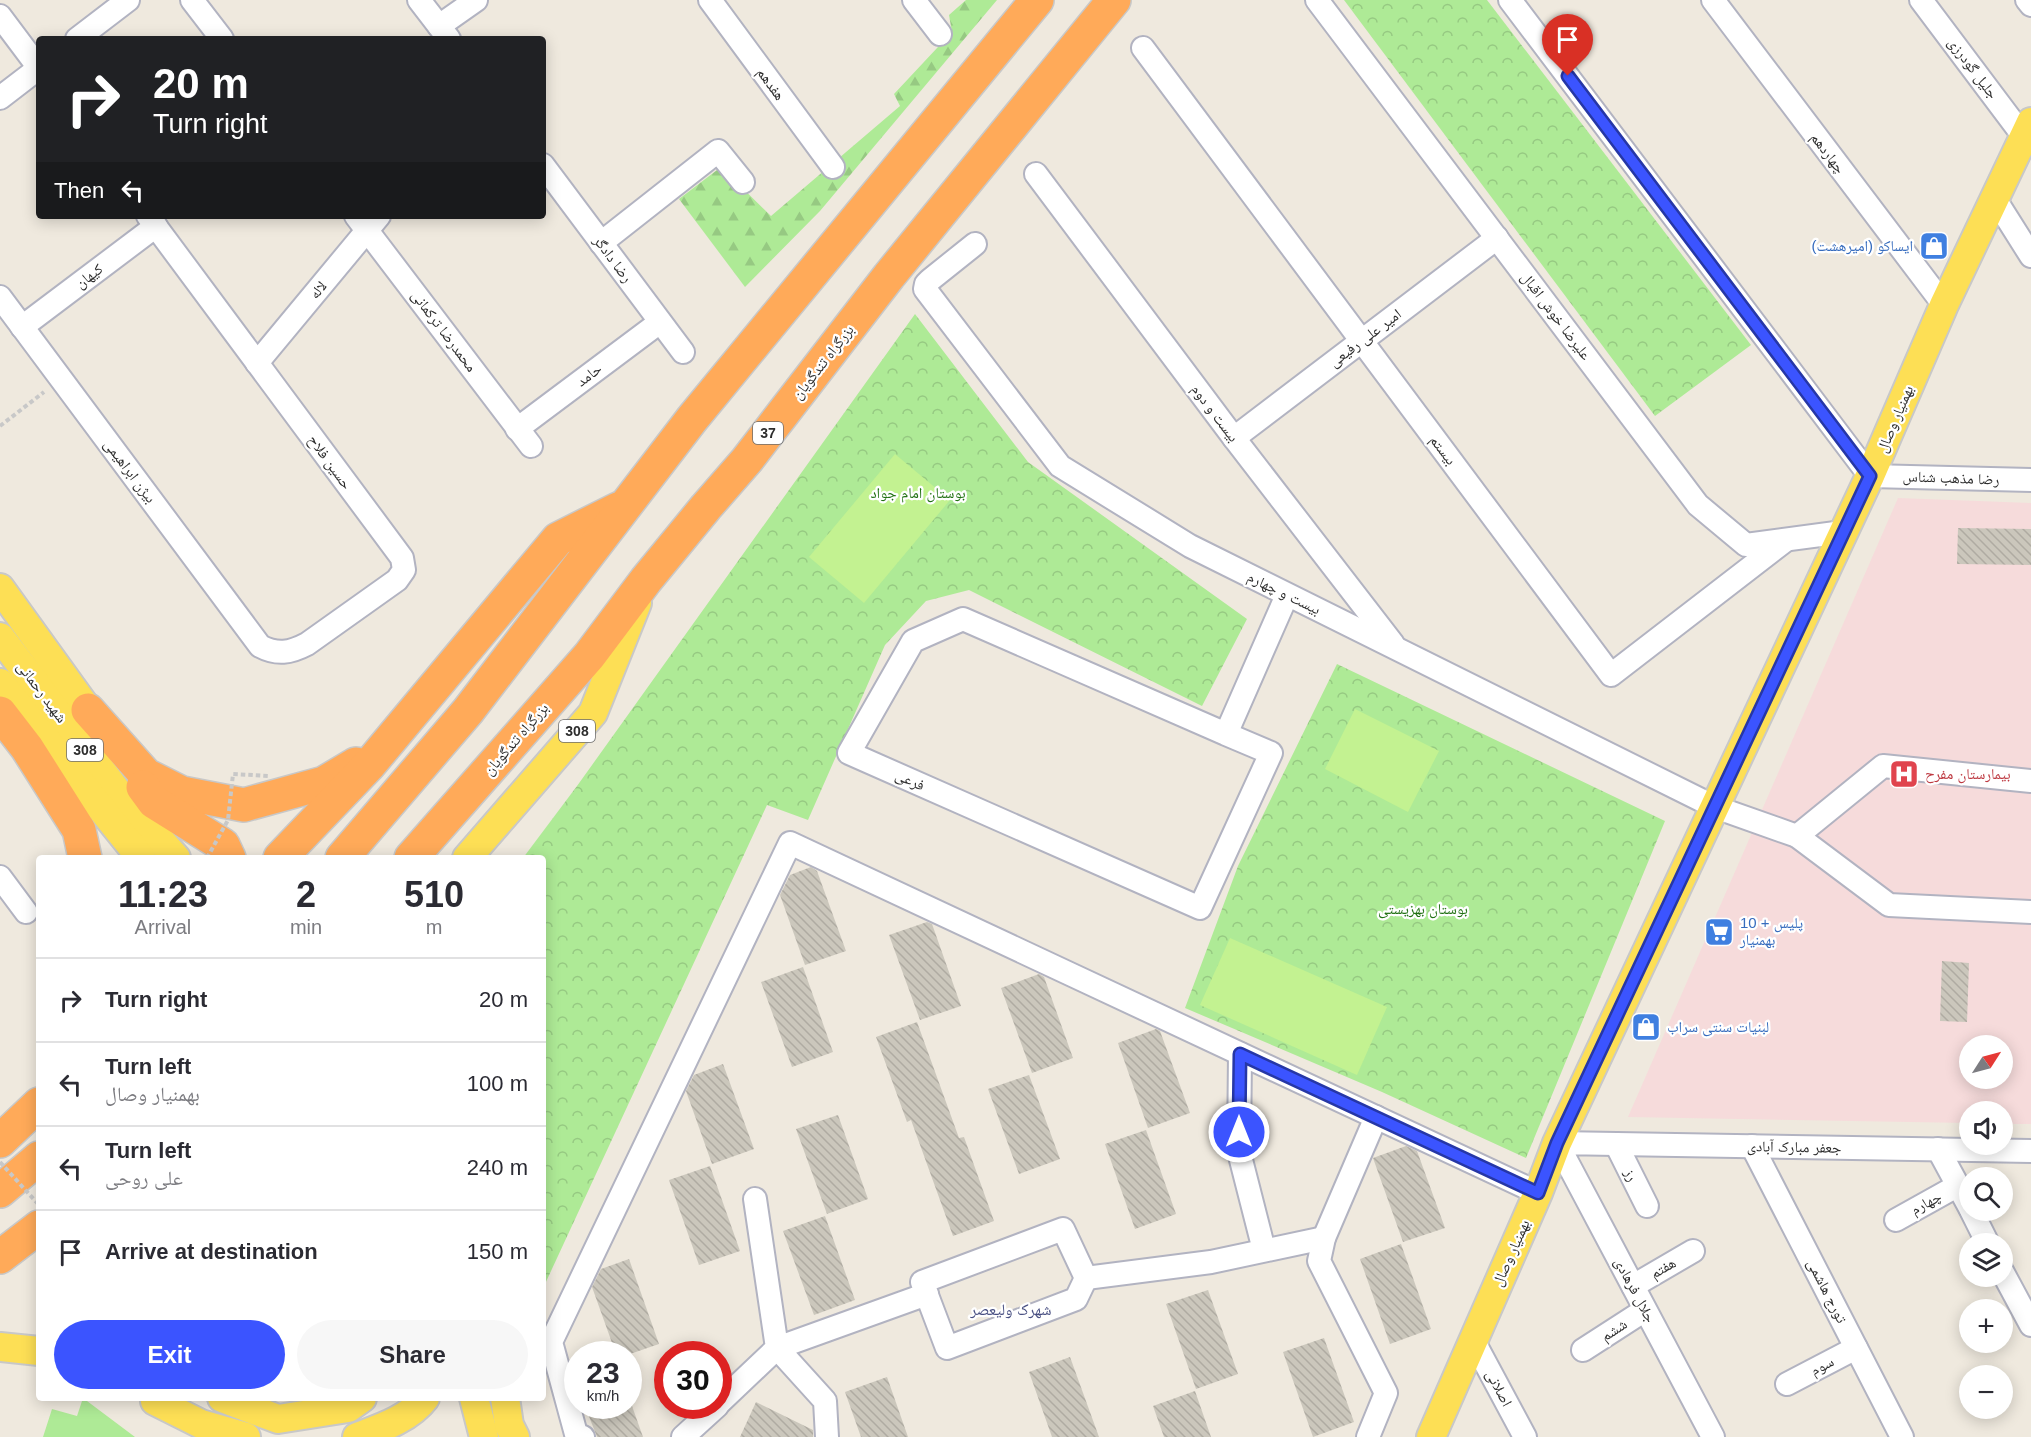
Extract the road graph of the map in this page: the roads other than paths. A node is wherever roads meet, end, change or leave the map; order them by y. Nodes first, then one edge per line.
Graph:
1 (128, 0) edge
2 (192, 0) edge
3 (419, 0) edge
4 (476, 0) edge
5 (710, 0) edge
6 (914, 0) edge
7 (1037, 0) edge
8 (1114, 0) edge
9 (1317, 0) edge
10 (1510, 0) edge
11 (1713, 0) edge
12 (1921, 0) edge
13 (2027, 0) edge
14 (2031, 5) edge
15 (0, 16) edge
16 (444, 33) edge
17 (940, 34) dead end
18 (81, 36) edge
19 (220, 36) edge
20 (1143, 48) dead end
21 (36, 64) edge
22 (36, 70) edge
23 (0, 98) edge
24 (2028, 130) edge
25 (833, 168) dead end
26 (546, 169) edge
27 (1036, 174) dead end
28 (743, 182) dead end
29 (1995, 199) junction
30 (152, 221) edge
31 (367, 221) edge
32 (1497, 238) junction
33 (601, 243) junction
34 (975, 244) dead end
35 (2031, 256) edge
36 (0, 297) edge
37 (1944, 305) junction
38 (660, 322) junction
39 (22, 327) junction
40 (1361, 341) junction
41 (683, 352) dead end
42 (258, 363) junction
43 (524, 438) joint
44 (1234, 438) junction
45 (1870, 476) junction
46 (2031, 480) edge
47 (625, 506) junction
48 (1843, 532) junction
49 (1786, 540) junction
50 (646, 580) junction
51 (0, 588) edge
52 (1287, 595) junction
53 (0, 637) edge
54 (260, 646) joint
55 (1396, 649) junction
56 (0, 684) edge
57 (88, 710) junction
58 (415, 710) junction
59 (0, 713) edge
60 (1226, 734) junction
61 (2031, 781) edge
62 (1715, 807) junction
63 (1797, 836) junction
64 (84, 855) edge
65 (139, 855) edge
66 (173, 855) edge
67 (228, 855) edge
68 (283, 855) edge
69 (345, 855) edge
70 (414, 855) edge
71 (470, 855) edge
72 (0, 877) edge
73 (26, 912) dead end
74 (2031, 912) edge
75 (1240, 1054) junction
76 (36, 1100) edge
77 (36, 1107) edge
78 (1376, 1117) junction
79 (1557, 1143) junction
80 (1616, 1144) junction
81 (2, 1146) edge
82 (1752, 1146) junction
83 (1938, 1149) junction
84 (2031, 1150) edge
85 (36, 1161) edge
86 (1958, 1186) joint
87 (0, 1191) edge
88 (1538, 1193) junction
89 (755, 1199) dead end
90 (1647, 1206) dead end
91 (1896, 1220) dead end
92 (36, 1229) edge
93 (1324, 1238) junction
94 (1264, 1250) junction
95 (1693, 1251) dead end
96 (0, 1257) edge
97 (1086, 1278) junction
98 (1633, 1286) junction
99 (2011, 1287) edge
100 (927, 1294) junction
101 (1645, 1310) junction
102 (2031, 1325) edge
103 (1473, 1340) junction
104 (0, 1347) edge
105 (777, 1348) junction
106 (1856, 1348) junction
107 (1583, 1350) dead end
108 (36, 1351) edge
109 (1787, 1384) dead end
110 (732, 1391) edge
111 (154, 1401) edge
112 (155, 1401) edge
113 (230, 1401) edge
114 (358, 1401) edge
115 (423, 1401) edge
116 (475, 1401) edge
117 (505, 1401) edge
118 (703, 1419) edge
119 (196, 1437) edge
120 (246, 1437) edge
121 (357, 1437) edge
122 (484, 1437) edge
123 (514, 1437) edge
124 (583, 1437) edge
125 (683, 1437) edge
126 (827, 1437) edge
127 (1368, 1437) edge
128 (1431, 1437) edge
129 (1525, 1437) edge
130 (1713, 1437) edge
131 (1902, 1437) edge

1 - 18 street
2 - 19 street
3 - 16 street
4 - 16 street
5 - 25 street, هفدهم
6 - 17 street
7 - 47 highway
8 - 50 highway, بزرگراه تندگویان / 37
9 - 32 street, علیرضا خوش اقبال
10 - 45 street
11 - 37 street, چهاردهم
12 - 24 street, جلیل گودرزی
13 - 14 street
15 - 21 street
20 - 40 street, بیستم
22 - 23 street
24 - 29 main road, بهمنیار وصال
26 - 33 street, رضا دادگر
27 - 44 street, بیست و دوم
28 - 33 street
29 - 35 street
29 - 37 main road, بهمنیار وصال
30 - 39 street, کیهان
30 - 42 street, حسین فلاح
31 - 42 street, لاله
31 - 43 street, محمدرضا ترکمانی
32 - 40 street, امیر علی رفیعی
32 - 49 street, علیرضا خوش اقبال
33 - 38 street, رضا دادگر
34 - 52 street, بیست و چهارم
36 - 39 street, بیژن ابراهیمی
37 - 45 main road, بهمنیار وصال
38 - 41 street, رضا دادگر
38 - 43 street, حامد
39 - 54 street, بیژن ابراهیمی
40 - 44 street, امیر علی رفیعی
40 - 49 street, بیستم
42 - 54 street, حسین فلاح
44 - 55 street, بیست و دوم
45 - 46 street, رضا مذهب شناس
45 - 48 main road, بهمنیار وصال
47 - 58 highway
47 - 69 highway
48 - 49 street, علیرضا خوش اقبال
48 - 62 main road, بهمنیار وصال
50 - 70 highway, بزرگراه تندگویان / 37
50 - 71 main road, 308
51 - 57 main road, شهید رحمانی
52 - 55 street, بیست و چهارم
52 - 60 street
53 - 66 main road, شهید رحمانی / 308
55 - 62 street, بیست و چهارم
56 - 65 main road, شهید رحمانی / 308
57 - 58 highway
57 - 67 highway
58 - 68 highway
59 - 64 highway
60 - 60 street, فرعی
61 - 63 street
62 - 63 street, بیست و چهارم
62 - 79 main road, بهمنیار وصال
63 - 74 street, بیست و چهارم
72 - 73 street
75 - 78 street
75 - 94 street
75 - 124 street
76 - 81 highway
77 - 81 highway
78 - 88 street
78 - 93 street
79 - 80 street, جعفر مبارک آبادی
79 - 88 main road, بهمنیار وصال
79 - 98 street, جلال فرهادی
80 - 82 street, جعفر مبارک آبادی
80 - 90 street, رز
82 - 83 street, جعفر مبارک آبادی
82 - 106 street, تورج هاشمی
83 - 84 street, جعفر مبارک آبادی
83 - 86 street
85 - 87 highway
86 - 91 street, چهارم
88 - 103 main road, بهمنیار وصال
89 - 105 street
92 - 96 highway
93 - 94 street
93 - 127 street
94 - 97 street
95 - 98 street, هفتم
97 - 100 street
97 - 100 street
98 - 101 street, جلال فرهادی
99 - 102 street
100 - 105 street
101 - 107 street, ششم
101 - 130 street, جلال فرهادی
103 - 128 main road, بهمنیار وصال
103 - 129 street, اصلانی
104 - 108 main road
105 - 110 street
105 - 126 street
106 - 109 street, سوم
106 - 131 street, تورج هاشمی
111 - 119 main road
112 - 120 main road
113 - 114 main road
115 - 121 main road
116 - 122 main road
117 - 123 main road
118 - 125 street

